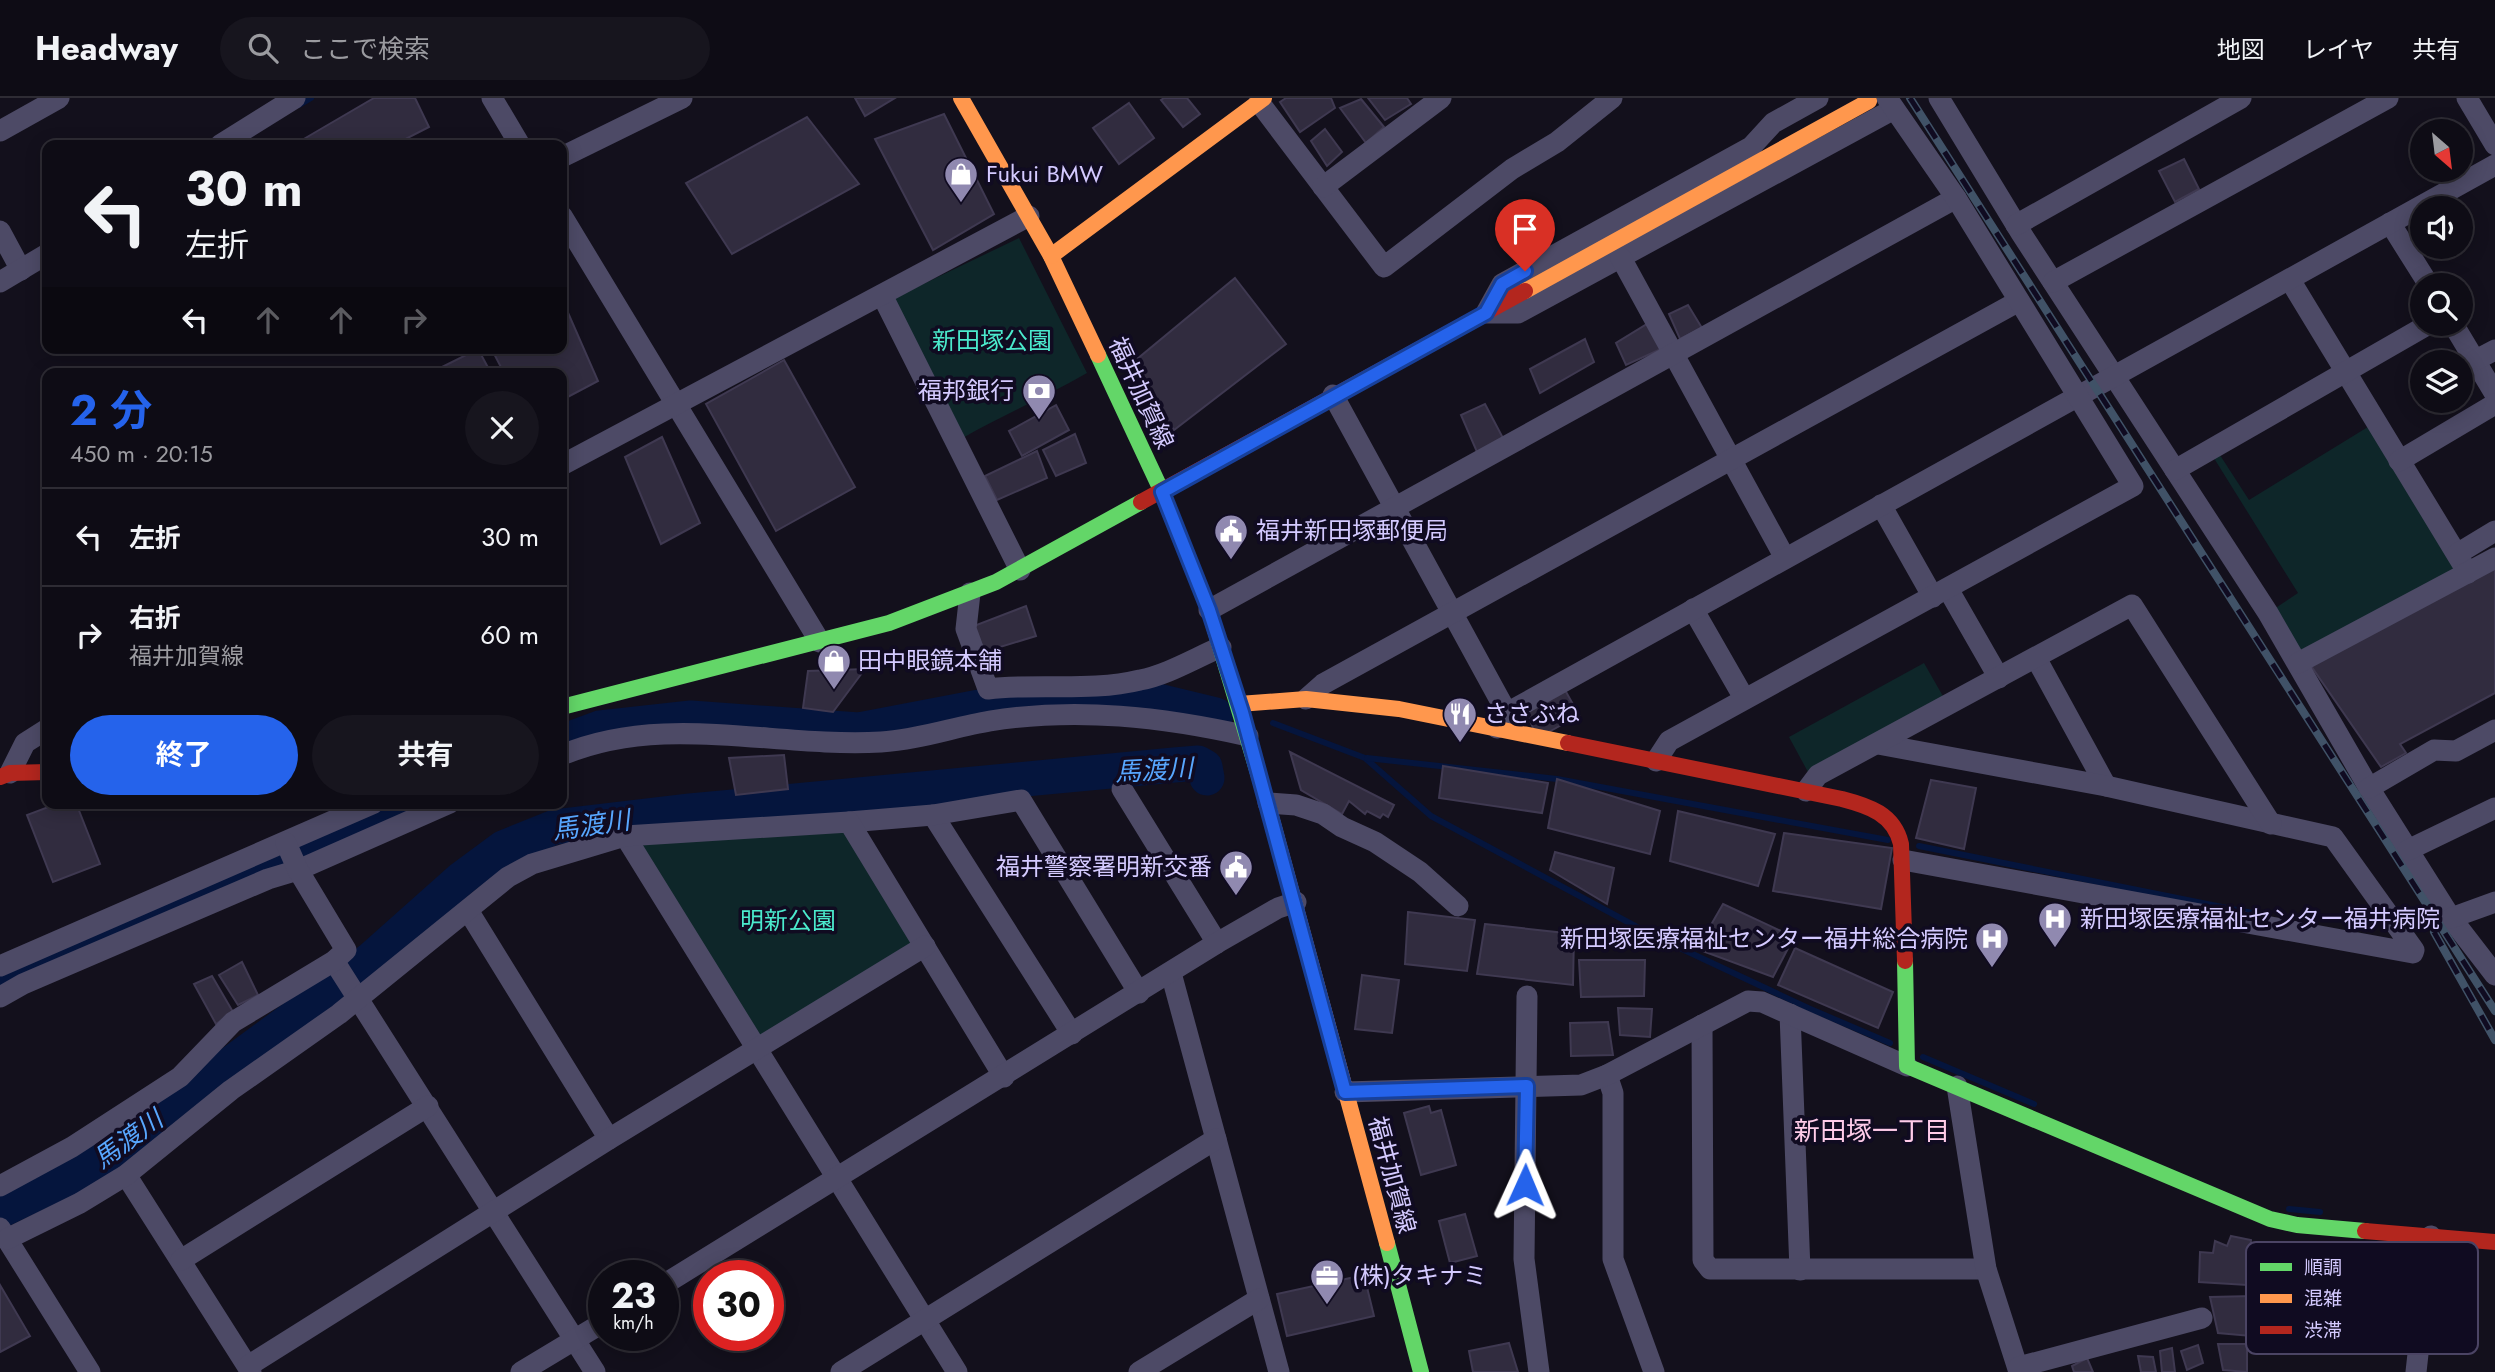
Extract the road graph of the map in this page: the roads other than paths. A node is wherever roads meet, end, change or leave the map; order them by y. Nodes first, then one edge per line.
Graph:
1 (59, 98) edge
2 (295, 98) edge
3 (492, 98) edge
4 (682, 98) edge
5 (961, 98) edge
6 (1441, 98) edge
7 (1612, 98) edge
8 (1818, 98) edge
9 (1939, 98) edge
10 (2241, 98) edge
11 (2388, 98) edge
12 (2467, 98) edge
13 (1261, 100) edge
14 (1883, 103) edge
15 (0, 131) edge
16 (228, 140) edge
17 (517, 140) edge
18 (2495, 145) edge
19 (567, 155) edge
20 (2495, 165) edge
21 (1323, 187) junction
22 (1956, 198) junction
23 (1029, 216) junction
24 (2390, 223) junction
25 (567, 224) edge
26 (2016, 225) junction
27 (0, 231) edge
28 (1051, 256) junction
29 (42, 257) edge
30 (1621, 258) junction
31 (21, 270) junction
32 (2421, 273) edge
33 (2290, 280) junction
34 (0, 282) edge
35 (2053, 282) junction
36 (882, 295) junction
37 (2019, 301) junction
38 (1486, 313) junction
39 (2410, 335) edge
40 (2461, 336) edge
41 (2495, 350) edge
42 (1674, 353) junction
43 (2476, 360) junction
44 (2346, 371) junction
45 (2114, 376) junction
46 (2495, 394) edge
47 (1333, 395) junction
48 (2078, 397) junction
49 (2495, 404) edge
50 (675, 407) junction
51 (1731, 460) junction
52 (2399, 461) junction
53 (567, 462) edge
54 (2175, 470) junction
55 (1162, 492) junction
56 (1881, 505) junction
57 (1394, 507) junction
58 (2495, 531) edge
59 (2457, 554) junction
60 (1785, 558) junction
61 (2495, 558) edge
62 (1020, 570) junction
63 (2468, 573) junction
64 (970, 593) junction
65 (1940, 593) junction
66 (1693, 609) junction
67 (1209, 610) junction
68 (1453, 613) junction
69 (820, 642) junction
70 (1221, 647) junction
71 (2036, 658) junction
72 (2298, 663) junction
73 (1999, 678) junction
74 (1744, 698) junction
75 (1306, 699) junction
76 (567, 706) edge
77 (1244, 720) junction
78 (1502, 720) junction
79 (2495, 730) edge
80 (42, 732) edge
81 (1878, 744) junction
82 (567, 753) edge
83 (1656, 761) junction
84 (42, 772) edge
85 (5, 775) edge
86 (2106, 786) junction
87 (1122, 789) dead end
88 (2369, 789) junction
89 (1806, 791) junction
90 (1268, 803) junction
91 (2495, 808) edge
92 (361, 809) edge
93 (436, 809) edge
94 (933, 815) junction
95 (849, 822) junction
96 (2271, 824) junction
97 (625, 836) junction
98 (286, 843) junction
99 (2408, 850) junction
100 (1903, 860) junction
101 (298, 870) junction
102 (2495, 902) edge
103 (1458, 906) dead end
104 (1298, 909) junction
105 (469, 912) junction
106 (2451, 918) junction
107 (1217, 943) junction
108 (925, 946) junction
109 (334, 961) junction
110 (0, 966) edge
111 (1171, 973) junction
112 (2494, 974) edge
113 (1139, 993) junction
114 (359, 996) junction
115 (1527, 996) dead end
116 (0, 997) edge
117 (1790, 1014) junction
118 (1702, 1025) junction
119 (1072, 1034) junction
120 (757, 1049) junction
121 (1907, 1066) junction
122 (1607, 1075) junction
123 (1004, 1077) junction
124 (1527, 1086) junction
125 (1957, 1086) junction
126 (1345, 1092) junction
127 (429, 1106) junction
128 (609, 1139) junction
129 (1216, 1139) junction
130 (126, 1175) junction
131 (838, 1179) junction
132 (0, 1186) edge
133 (494, 1211) junction
134 (4, 1233) edge
135 (2431, 1236) junction
136 (2430, 1242) edge
137 (2495, 1242) edge
138 (181, 1260) junction
139 (1986, 1269) junction
140 (1800, 1270) junction
141 (679, 1276) edge
142 (1259, 1299) junction
143 (2202, 1318) dead end
144 (925, 1320) junction
145 (588, 1331) edge
146 (575, 1339) junction
147 (2418, 1354) edge
148 (249, 1369) edge
149 (2019, 1369) edge
150 (90, 1372) edge
151 (521, 1372) edge
152 (595, 1372) edge
153 (841, 1372) edge
154 (957, 1372) edge
155 (1139, 1372) edge
156 (1279, 1372) edge
157 (1421, 1372) edge
158 (1539, 1372) edge
159 (1654, 1372) edge
160 (2416, 1372) edge

1 - 15 street
2 - 16 street
3 - 17 street
4 - 19 street
5 - 23 street, 福井加賀線
6 - 21 street
7 - 21 street
8 - 38 street
9 - 26 street
10 - 26 street
11 - 35 street
12 - 18 street
13 - 21 street
13 - 28 street
14 - 22 street
14 - 30 street
14 - 38 street
20 - 24 street
22 - 37 street
22 - 42 street
23 - 28 street, 福井加賀線
23 - 36 street
24 - 32 street
24 - 33 street
25 - 50 street
26 - 35 street
27 - 31 street
28 - 55 street, 福井加賀線
29 - 31 street
30 - 38 street
30 - 42 street
31 - 34 street
33 - 44 street
33 - 45 street
35 - 45 street
36 - 50 street
36 - 62 street
37 - 48 street
37 - 51 street
38 - 47 street
39 - 44 street
40 - 43 street
41 - 43 street
42 - 51 street
42 - 57 street
43 - 46 street
44 - 52 street
44 - 54 street
45 - 48 street
45 - 54 street
47 - 55 street
47 - 57 street
48 - 56 street
48 - 65 street
49 - 52 street
50 - 53 street
50 - 69 street
51 - 60 street
51 - 68 street
52 - 59 street
54 - 72 street
55 - 62 street
55 - 67 street, 福井加賀線
56 - 60 street
56 - 65 street
57 - 67 street
57 - 68 street
58 - 59 street
59 - 63 street
60 - 66 street
61 - 63 street
62 - 64 street
63 - 72 street
64 - 69 street
64 - 70 street
65 - 73 street
65 - 74 street
66 - 74 street
66 - 78 street
67 - 70 street, 福井加賀線
68 - 75 street
68 - 78 street
69 - 76 street
70 - 77 street, 福井加賀線
71 - 73 street
71 - 86 street
71 - 96 street
72 - 88 street
73 - 81 street
74 - 83 street
75 - 77 street
75 - 78 street
77 - 82 street
77 - 90 street, 福井加賀線
78 - 83 street
79 - 88 street
80 - 85 street
81 - 86 street
81 - 89 street
83 - 89 street
84 - 85 street
86 - 96 street
87 - 107 street
88 - 99 street
89 - 100 street
90 - 103 street
90 - 104 street, 福井加賀線
91 - 99 street
92 - 98 street
93 - 101 street
94 - 95 street
94 - 113 street
94 - 119 street
95 - 97 street
95 - 108 street
96 - 100 street
97 - 105 street
97 - 120 street
98 - 101 street
98 - 110 street
99 - 106 street
100 - 121 street
101 - 109 street
101 - 116 street
102 - 106 street
104 - 107 street
104 - 126 street, 福井加賀線
105 - 114 street
105 - 128 street
106 - 112 street
107 - 111 street
108 - 120 street
108 - 123 street
109 - 114 street
109 - 132 street
111 - 113 street
111 - 129 street
113 - 119 street
114 - 127 street
114 - 130 street
115 - 124 street
117 - 118 street
117 - 121 street
117 - 140 street
118 - 122 street
118 - 140 street
119 - 123 street
120 - 128 street
120 - 131 street
121 - 125 street
122 - 124 street
122 - 159 street
123 - 131 street
124 - 126 street
124 - 158 street
125 - 135 street
125 - 139 street
126 - 157 street, 福井加賀線
127 - 133 street
127 - 138 street
128 - 133 street
129 - 142 street
129 - 144 street
130 - 134 street
130 - 138 street
131 - 141 street
131 - 144 street
133 - 146 street
133 - 148 street
134 - 150 street
135 - 136 street
135 - 137 street
138 - 148 street
139 - 140 street
139 - 149 street
142 - 155 street
142 - 156 street
143 - 149 street
144 - 153 street
144 - 154 street
145 - 146 street
146 - 151 street
146 - 152 street
147 - 160 street

